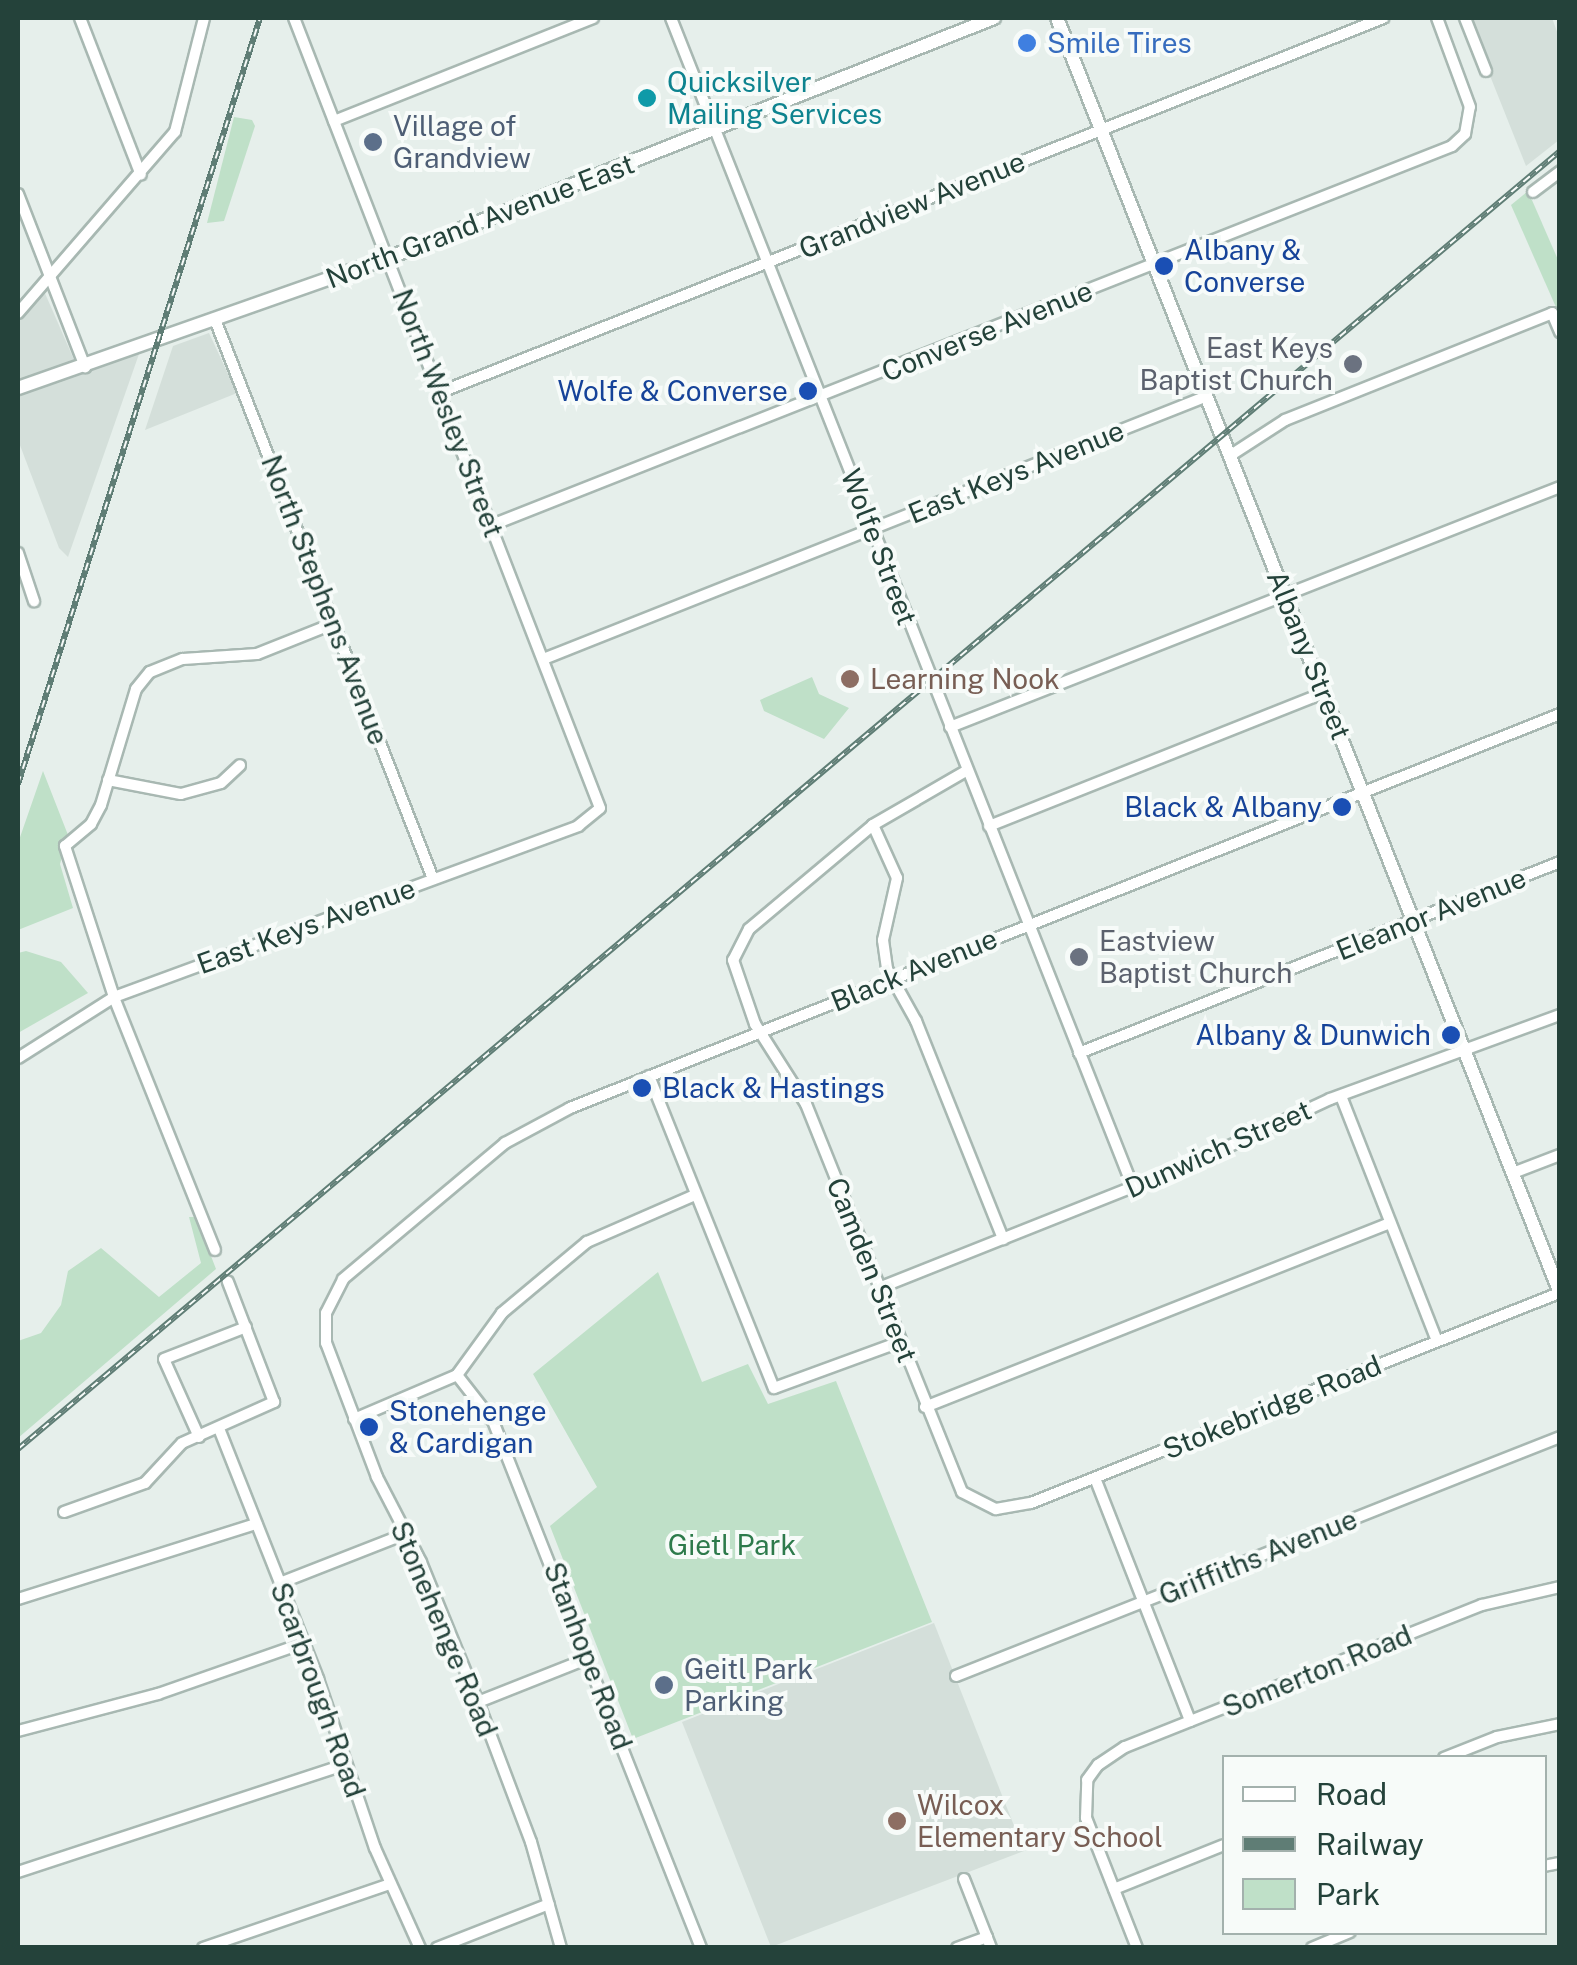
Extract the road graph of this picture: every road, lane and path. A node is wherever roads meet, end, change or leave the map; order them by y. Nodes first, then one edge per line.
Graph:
1 (80, 18) edge
2 (204, 18) edge
3 (294, 18) edge
4 (594, 18) edge
5 (671, 18) edge
6 (994, 18) edge
7 (1057, 18) edge
8 (1383, 18) edge
9 (1437, 18) edge
10 (1464, 18) edge
11 (1486, 71) dead end
12 (334, 120) junction
13 (715, 128) junction
14 (1101, 129) junction
15 (1560, 172) edge
16 (141, 174) junction
17 (1533, 192) dead end
18 (18, 194) edge
19 (388, 258) junction
20 (767, 263) junction
21 (1155, 263) junction
22 (50, 277) junction
23 (18, 313) edge
24 (216, 322) junction
25 (1560, 332) edge
26 (85, 367) junction
27 (18, 388) edge
28 (441, 392) junction
29 (1208, 396) junction
30 (821, 397) junction
31 (1231, 454) junction
32 (1560, 487) edge
33 (492, 525) junction
34 (872, 529) junction
35 (18, 553) edge
36 (1285, 594) junction
37 (34, 602) dead end
38 (335, 624) junction
39 (546, 658) junction
40 (1324, 693) junction
41 (1560, 714) edge
42 (950, 727) junction
43 (240, 766) dead end
44 (966, 770) junction
45 (108, 780) junction
46 (1364, 792) junction
47 (600, 808) joint
48 (873, 825) junction
49 (989, 826) junction
50 (1560, 862) edge
51 (433, 878) junction
52 (1414, 920) junction
53 (1029, 924) junction
54 (892, 979) junction
55 (114, 997) junction
56 (1560, 1015) edge
57 (760, 1031) junction
58 (1463, 1047) junction
59 (1079, 1053) junction
60 (18, 1058) edge
61 (649, 1076) junction
62 (1341, 1096) junction
63 (1560, 1156) edge
64 (1513, 1173) junction
65 (1133, 1187) junction
66 (696, 1195) junction
67 (1390, 1223) junction
68 (1002, 1239) junction
69 (215, 1250) dead end
70 (228, 1282) dead end
71 (879, 1288) junction
72 (1559, 1293) edge
73 (326, 1313) joint
74 (246, 1328) junction
75 (1437, 1341) junction
76 (900, 1342) junction
77 (456, 1375) junction
78 (926, 1406) junction
79 (354, 1419) junction
80 (220, 1430) junction
81 (199, 1437) junction
82 (1560, 1437) edge
83 (1094, 1478) junction
84 (982, 1510) joint
85 (64, 1512) dead end
86 (256, 1524) junction
87 (406, 1534) junction
88 (280, 1583) junction
89 (1560, 1586) edge
90 (18, 1599) edge
91 (1143, 1602) junction
92 (304, 1643) junction
93 (589, 1658) junction
94 (956, 1676) dead end
95 (478, 1702) junction
96 (1190, 1722) junction
97 (1560, 1724) edge
98 (18, 1731) edge
99 (1452, 1755) edge
100 (346, 1764) junction
101 (1222, 1846) edge
102 (18, 1872) edge
103 (964, 1879) dead end
104 (390, 1884) junction
105 (1114, 1888) junction
106 (549, 1904) junction
107 (1343, 1935) edge
108 (989, 1942) edge
109 (1132, 1946) edge
110 (202, 1948) edge
111 (420, 1948) edge
112 (438, 1948) edge
113 (561, 1948) edge
114 (701, 1948) edge
115 (957, 1948) edge
116 (1312, 1948) edge

1 - 16 street
2 - 16 street
3 - 12 street, North Wesley Street
4 - 12 street
5 - 13 street, Wolfe Street
6 - 13 street, North Grand Avenue East
7 - 14 street, Albany Street
8 - 14 street, Grandview Avenue
9 - 21 street, Converse Avenue
10 - 11 street
12 - 19 street, North Wesley Street
13 - 19 street, North Grand Avenue East
13 - 20 street, Wolfe Street
14 - 20 street, Grandview Avenue
14 - 21 street, Albany Street
15 - 17 street
16 - 22 street
18 - 22 street
19 - 24 street, North Grand Avenue East
19 - 28 street, North Wesley Street
20 - 28 street, Grandview Avenue
20 - 30 street, Wolfe Street
21 - 29 street, Albany Street
21 - 30 street, Converse Avenue
22 - 23 street
22 - 26 street
24 - 26 street, North Grand Avenue East
24 - 38 street, North Stephens Avenue
25 - 31 street
26 - 27 street, North Grand Avenue East
28 - 33 street, North Wesley Street
29 - 31 street, Albany Street
29 - 34 street, East Keys Avenue
30 - 33 street, Converse Avenue
30 - 34 street, Wolfe Street
31 - 36 street, Albany Street
32 - 36 street
33 - 39 street, North Wesley Street
34 - 39 street, East Keys Avenue
34 - 42 street, Wolfe Street
35 - 37 street
36 - 40 street, Albany Street
36 - 42 street
38 - 45 street
38 - 51 street, North Stephens Avenue
39 - 47 street, North Wesley Street
40 - 46 street, Albany Street
40 - 49 street
41 - 46 street, Black Avenue
42 - 44 street, Wolfe Street
43 - 45 street
44 - 48 street, Camden Street
44 - 49 street, Wolfe Street
45 - 55 street
46 - 52 street, Albany Street
46 - 53 street, Black Avenue
47 - 51 street, East Keys Avenue
48 - 54 street
48 - 57 street, Camden Street
49 - 53 street, Wolfe Street
50 - 52 street, Eleanor Avenue
51 - 55 street, East Keys Avenue
52 - 58 street, Albany Street
52 - 59 street, Eleanor Avenue
53 - 54 street, Black Avenue
53 - 59 street, Wolfe Street
54 - 57 street, Black Avenue
54 - 68 street
55 - 60 street, East Keys Avenue
55 - 69 street
56 - 58 street, Dunwich Street
57 - 61 street, Black Avenue
57 - 71 street, Camden Street
58 - 62 street, Dunwich Street
58 - 64 street, Albany Street
59 - 65 street, Wolfe Street
61 - 66 street
61 - 73 street, Black Avenue
62 - 65 street, Dunwich Street
62 - 67 street
63 - 64 street
64 - 72 street, Albany Street
65 - 68 street, Dunwich Street
66 - 76 street
66 - 77 street
67 - 75 street
67 - 78 street
68 - 71 street, Dunwich Street
70 - 74 street
71 - 76 street, Camden Street
72 - 75 street, Stokebridge Road
73 - 79 street, Stonehenge Road
74 - 80 street
74 - 81 street
75 - 83 street, Stokebridge Road
76 - 78 street, Camden Street
77 - 79 street
77 - 93 street, Stanhope Road
78 - 84 street, Camden Street
79 - 87 street, Stonehenge Road
80 - 81 street
80 - 86 street, Scarbrough Road
81 - 85 street
82 - 91 street, Griffiths Avenue
83 - 84 street, Stokebridge Road
83 - 91 street
86 - 88 street, Scarbrough Road
86 - 90 street
87 - 88 street
87 - 95 street, Stonehenge Road
88 - 92 street, Scarbrough Road
89 - 96 street, Somerton Road
91 - 94 street, Griffiths Avenue
91 - 96 street
92 - 98 street
92 - 100 street, Scarbrough Road
93 - 95 street
93 - 114 street, Stanhope Road
95 - 106 street, Stonehenge Road
96 - 105 street, Somerton Road
97 - 99 street
100 - 102 street
100 - 104 street, Scarbrough Road
101 - 105 street
103 - 108 street
104 - 110 street
104 - 111 street, Scarbrough Road
105 - 109 street
106 - 112 street
106 - 113 street, Stonehenge Road
107 - 116 street
108 - 115 street

